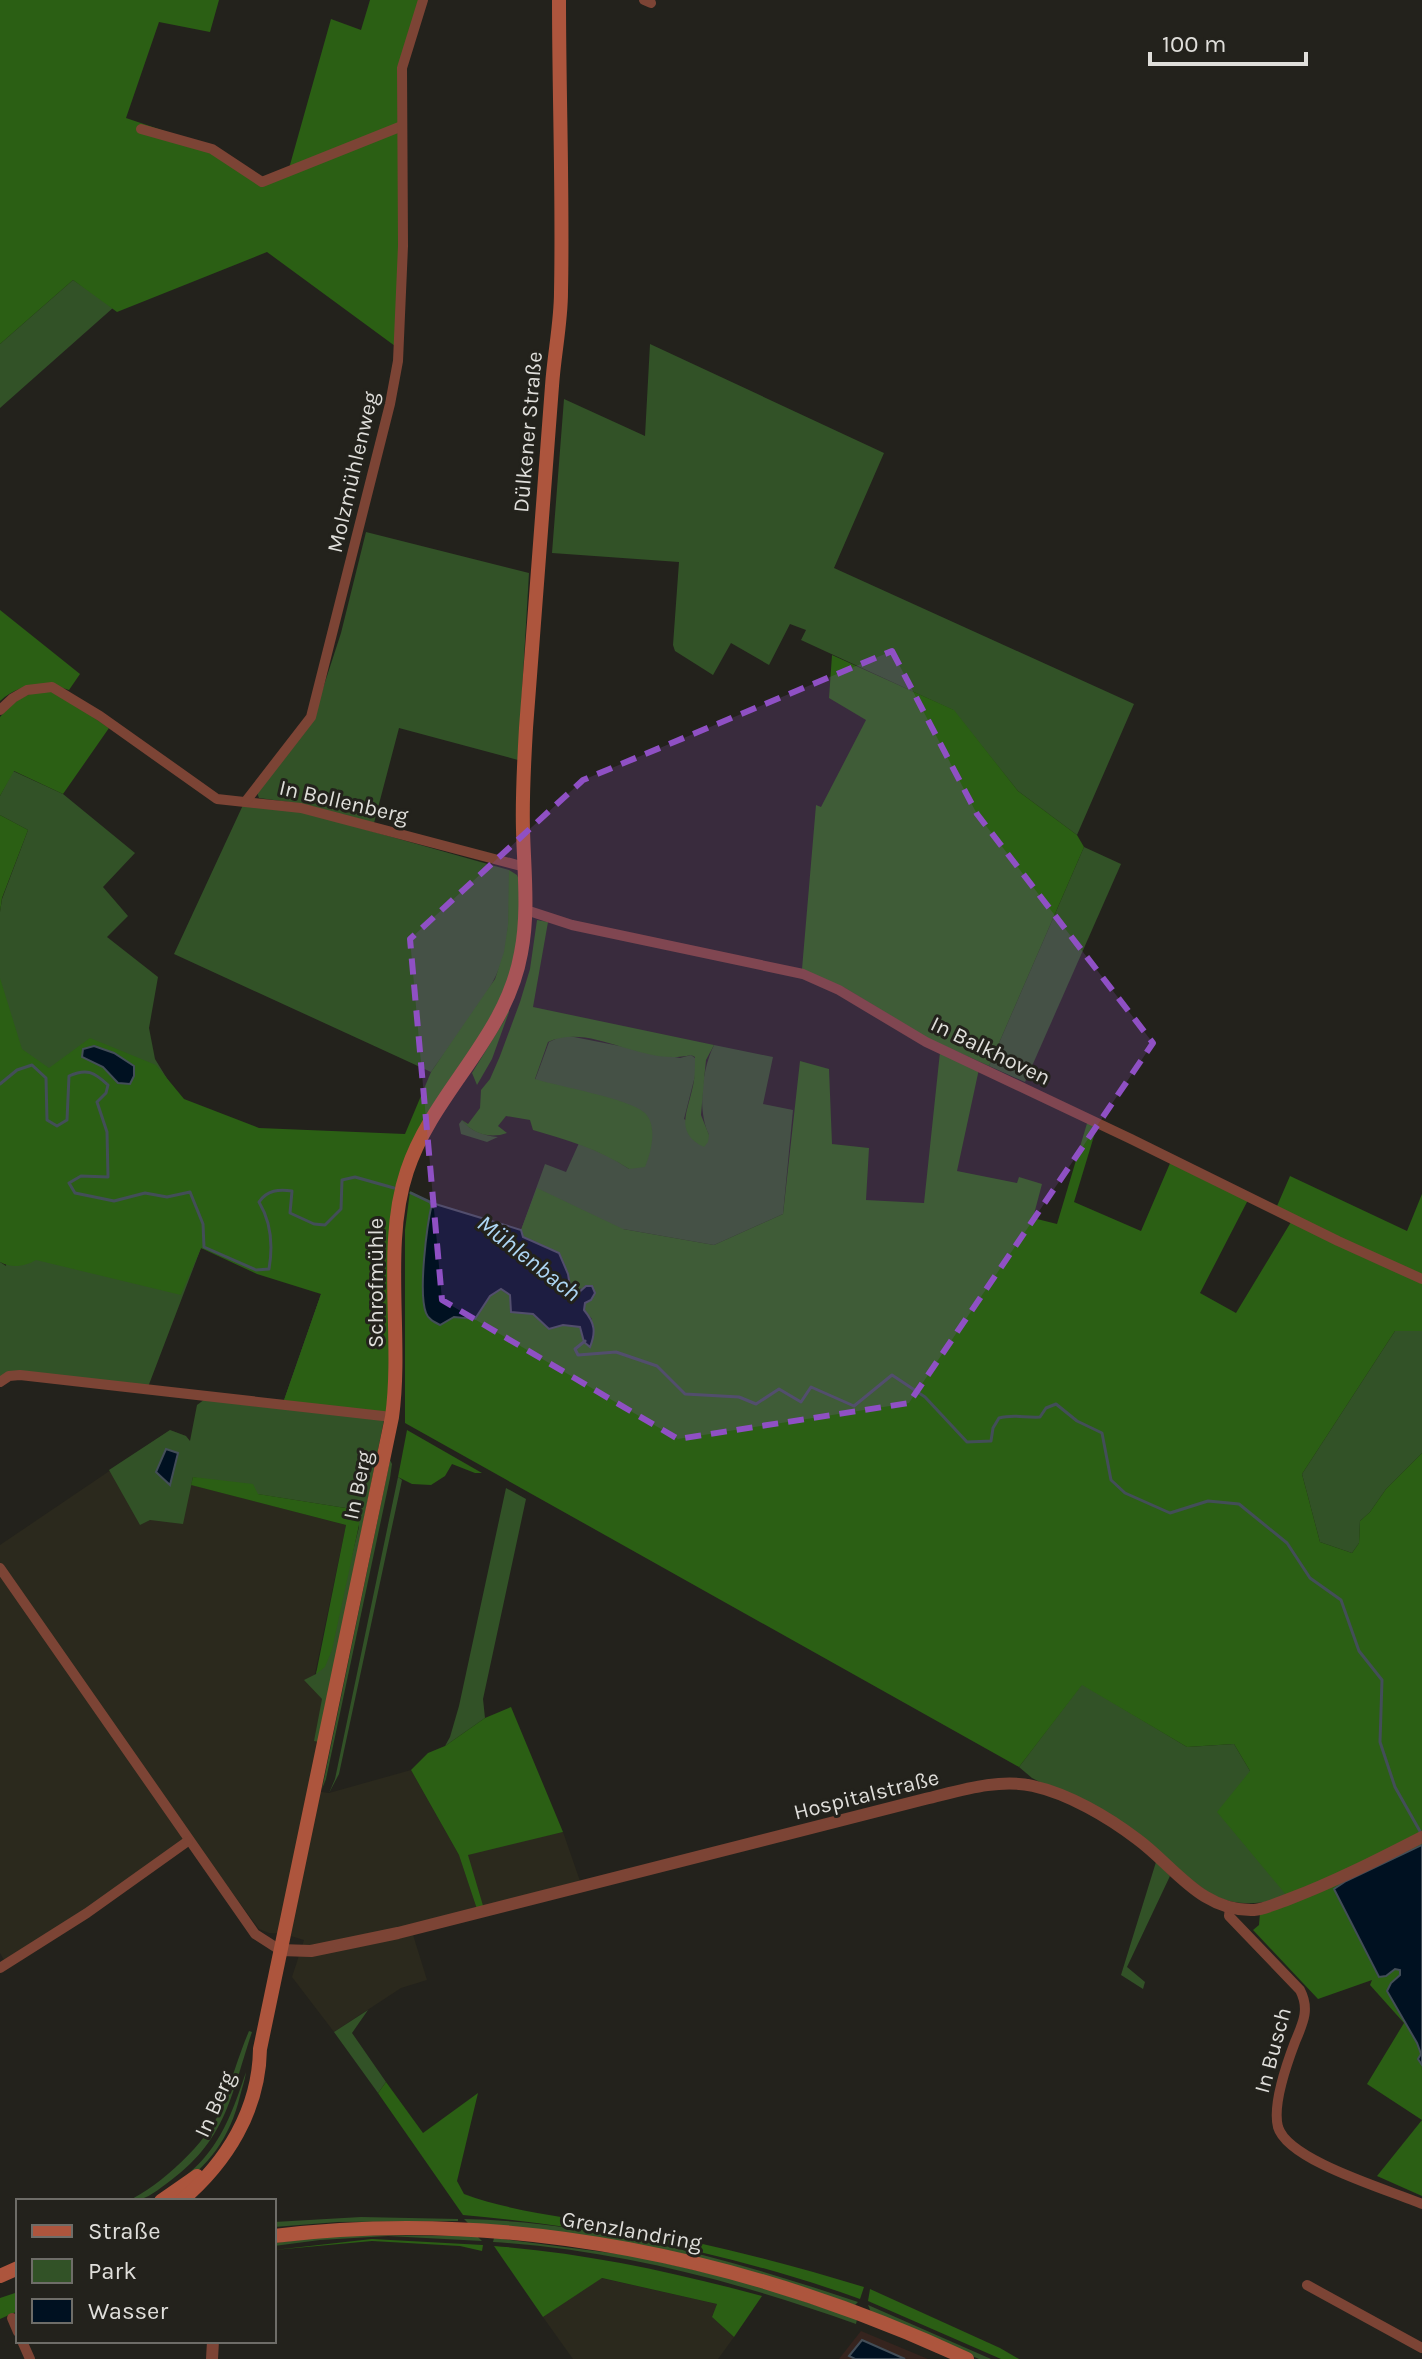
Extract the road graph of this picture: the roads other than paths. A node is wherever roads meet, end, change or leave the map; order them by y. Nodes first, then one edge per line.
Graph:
1 (423, 0) edge
2 (559, 0) edge
3 (402, 126) junction
4 (141, 129) dead end
5 (0, 710) edge
6 (246, 801) junction
7 (525, 867) junction
8 (526, 910) junction
9 (1422, 1279) edge
10 (0, 1382) edge
11 (392, 1417) junction
12 (0, 1568) edge
13 (1422, 1837) edge
14 (188, 1841) junction
15 (1230, 1907) junction
16 (1253, 1910) junction
17 (1247, 1934) junction
18 (280, 1950) junction
19 (0, 1968) edge
20 (260, 2049) junction
21 (164, 2199) edge
22 (183, 2199) edge
23 (1422, 2204) edge
24 (276, 2236) edge
25 (1307, 2285) dead end
26 (12, 2318) dead end
27 (16, 2327) edge
28 (1422, 2348) edge
29 (967, 2359) edge

1 - 3 street, Molzmühlenweg
2 - 7 main road, Dülkener Straße
3 - 4 street
3 - 6 street, Molzmühlenweg
5 - 6 street, In Bollenberg
6 - 7 street, In Bollenberg
7 - 8 main road, Dülkener Straße
8 - 9 street, In Balkhoven
8 - 11 main road, Schrofmühle
10 - 11 street
11 - 18 main road, In Berg
12 - 14 street
13 - 16 street, Hospitalstraße
14 - 18 street
14 - 19 street
15 - 16 street, Hospitalstraße
15 - 17 street, In Busch
15 - 18 street, Hospitalstraße
16 - 17 street
17 - 23 street, In Busch
18 - 20 main road, In Berg
20 - 21 main road, In Berg
20 - 22 main road, In Berg
24 - 29 main road, Grenzlandring
25 - 28 street
26 - 27 street

